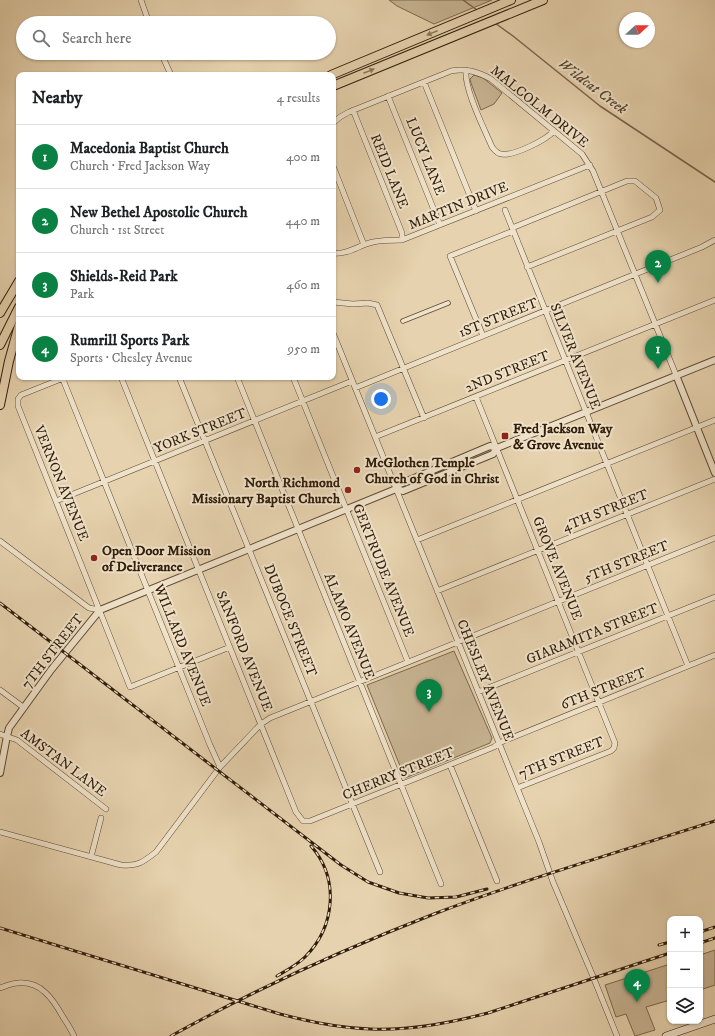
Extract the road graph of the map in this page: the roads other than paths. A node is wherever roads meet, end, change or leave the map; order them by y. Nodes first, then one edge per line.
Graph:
1 (141, 0) edge
2 (511, 0) edge
3 (543, 0) edge
4 (147, 16) edge
5 (165, 60) edge
6 (466, 70) junction
7 (169, 72) edge
8 (336, 73) edge
9 (424, 82) junction
10 (336, 85) edge
11 (388, 96) junction
12 (353, 110) junction
13 (336, 120) edge
14 (554, 131) junction
15 (590, 165) junction
16 (336, 174) edge
17 (601, 192) junction
18 (505, 210) dead end
19 (476, 211) junction
20 (440, 225) junction
21 (512, 229) junction
22 (617, 231) junction
23 (402, 240) junction
24 (715, 240) edge
25 (364, 245) junction
26 (336, 254) edge
27 (527, 267) junction
28 (635, 274) junction
29 (16, 285) edge
30 (715, 300) edge
31 (336, 302) edge
32 (448, 303) dead end
33 (545, 310) junction
34 (0, 312) edge
35 (16, 313) edge
36 (403, 321) dead end
37 (655, 324) junction
38 (16, 336) edge
39 (482, 336) junction
40 (336, 340) edge
41 (0, 345) edge
42 (565, 360) junction
43 (715, 360) edge
44 (404, 368) junction
45 (676, 375) junction
46 (58, 380) edge
47 (64, 380) edge
48 (122, 380) edge
49 (180, 380) edge
50 (238, 380) edge
51 (294, 380) edge
52 (352, 381) junction
53 (355, 388) junction
54 (476, 397) junction
55 (302, 401) junction
56 (0, 405) edge
57 (586, 412) junction
58 (424, 418) junction
59 (254, 420) junction
60 (715, 420) edge
61 (696, 428) junction
62 (375, 437) junction
63 (205, 440) junction
64 (497, 448) junction
65 (155, 460) junction
66 (607, 463) junction
67 (715, 473) edge
68 (715, 479) edge
69 (104, 481) junction
70 (396, 489) junction
71 (56, 500) junction
72 (517, 500) junction
73 (346, 509) junction
74 (628, 514) junction
75 (298, 528) junction
76 (715, 538) edge
77 (417, 540) junction
78 (0, 541) edge
79 (249, 548) junction
80 (538, 550) junction
81 (648, 565) junction
82 (198, 569) junction
83 (148, 589) junction
84 (437, 591) junction
85 (715, 597) edge
86 (558, 601) junction
87 (100, 610) junction
88 (668, 616) junction
89 (458, 642) junction
90 (230, 647) junction
91 (578, 652) junction
92 (715, 656) edge
93 (408, 662) junction
94 (688, 666) junction
95 (179, 667) junction
96 (360, 681) junction
97 (0, 690) edge
98 (478, 692) junction
99 (311, 701) junction
100 (599, 703) junction
101 (23, 707) junction
102 (261, 724) junction
103 (3, 735) edge
104 (499, 743) junction
105 (614, 748) joint
106 (450, 765) junction
107 (220, 767) junction
108 (0, 773) edge
109 (401, 785) junction
110 (517, 788) junction
111 (353, 804) junction
112 (106, 809) dead end
113 (101, 818) dead end
114 (304, 822) joint
115 (0, 832) edge
116 (91, 857) junction
117 (380, 872) dead end
118 (497, 881) dead end
119 (441, 884) dead end
120 (0, 988) edge
121 (715, 1019) edge
122 (74, 1036) edge
123 (617, 1036) edge
124 (666, 1036) edge

1 - 4 street
2 -> 8 main road
10 -> 3 main road
5 - 7 street
6 - 9 street, MALCOLM DRIVE
6 - 14 street, MALCOLM DRIVE
6 - 14 street
9 - 11 street, MALCOLM DRIVE
9 - 19 street
11 - 12 street, MALCOLM DRIVE
11 - 20 street, LUCY LANE
12 - 13 street, MALCOLM DRIVE
12 - 23 street, REID LANE
14 - 15 street, MALCOLM DRIVE
15 - 17 street, MALCOLM DRIVE
15 - 19 street, MARTIN DRIVE
16 - 25 street
17 - 21 street
17 - 22 street, MALCOLM DRIVE
17 - 22 street
18 - 21 street, SILVER AVENUE
19 - 20 street, MARTIN DRIVE
20 - 23 street, MARTIN DRIVE
21 - 27 street, SILVER AVENUE
21 - 39 street
22 - 27 street
22 - 28 street, MALCOLM DRIVE
23 - 25 street, MARTIN DRIVE
24 - 28 street, 1ST STREET
25 - 26 street, MARTIN DRIVE
27 - 33 street, SILVER AVENUE
28 - 33 street, 1ST STREET
28 - 37 street, MALCOLM DRIVE
29 - 34 main road
30 - 37 street, 2ND STREET
31 - 44 street
32 - 36 street
33 - 39 street, 1ST STREET
33 - 42 street, SILVER AVENUE
35 - 41 main road
37 - 42 street, 2ND STREET
37 - 45 street, MALCOLM DRIVE
38 - 56 main road
39 - 44 street, 1ST STREET
40 - 52 street, CHESLEY AVENUE
42 - 54 street, 2ND STREET
42 - 57 street, SILVER AVENUE
43 - 45 street
44 - 53 street, 1ST STREET
44 - 58 street
45 - 57 street
45 - 61 street
46 - 71 street, VERNON AVENUE
47 - 69 street, WILLARD AVENUE
48 - 65 street, SANFORD AVENUE
49 - 63 street, DUBOCE STREET
50 - 59 street, ALAMO AVENUE
51 - 55 street, GERTRUDE AVENUE
52 - 53 street, CHESLEY AVENUE
52 - 55 street, YORK STREET
53 - 62 street, CHESLEY AVENUE
54 - 58 street, 2ND STREET
54 - 64 street, GROVE AVENUE
55 - 59 street, YORK STREET
55 - 73 street, GERTRUDE AVENUE
57 - 64 street
57 - 66 street, SILVER AVENUE
58 - 62 street, 2ND STREET
59 - 63 street, YORK STREET
59 - 75 street, ALAMO AVENUE
60 - 61 street
61 - 66 street
61 - 67 street
62 - 70 street, CHESLEY AVENUE
63 - 65 street, YORK STREET
63 - 79 street, DUBOCE STREET
64 - 70 street
64 - 72 street, GROVE AVENUE
65 - 69 street, YORK STREET
65 - 82 street, SANFORD AVENUE
66 - 72 street
66 - 74 street, SILVER AVENUE
68 - 74 street, 4TH STREET
69 - 71 street, YORK STREET
69 - 83 street, WILLARD AVENUE
70 - 73 street
70 - 77 street, CHESLEY AVENUE
71 - 87 street, VERNON AVENUE
72 - 77 street
72 - 80 street, GROVE AVENUE
73 - 75 street
73 - 93 street, GERTRUDE AVENUE
74 - 80 street, 4TH STREET
74 - 81 street, SILVER AVENUE
75 - 79 street
75 - 96 street, ALAMO AVENUE
76 - 81 street, 5TH STREET
77 - 84 street, CHESLEY AVENUE
78 - 87 street
79 - 82 street
79 - 99 street, DUBOCE STREET
80 - 84 street, 4TH STREET
80 - 86 street, GROVE AVENUE
81 - 86 street, 5TH STREET
81 - 88 street, SILVER AVENUE
82 - 83 street
82 - 90 street, SANFORD AVENUE
83 - 87 street
83 - 95 street, WILLARD AVENUE
84 - 89 street, CHESLEY AVENUE
85 - 88 street, GIARAMITA STREET
86 - 89 street, 5TH STREET
86 - 91 street, GROVE AVENUE
87 - 95 street, VERNON AVENUE
87 - 101 street, 7TH STREET
88 - 91 street, GIARAMITA STREET
88 - 94 street, SILVER AVENUE
89 - 93 street, 5TH STREET
89 - 98 street, CHESLEY AVENUE
90 - 95 street
90 - 102 street, SANFORD AVENUE
91 - 98 street, GIARAMITA STREET
91 - 100 street, GROVE AVENUE
92 - 94 street, 6TH STREET
93 - 96 street, 5TH STREET
94 - 100 street, 6TH STREET
95 - 107 street, WILLARD AVENUE
96 - 99 street, 5TH STREET
96 - 109 street, ALAMO AVENUE
97 - 101 street
98 - 104 street, CHESLEY AVENUE
99 - 102 street, 5TH STREET
99 - 111 street, DUBOCE STREET
100 - 104 street, 6TH STREET
100 - 105 street, GROVE AVENUE
101 - 103 street, 7TH STREET
102 - 107 street, 5TH STREET
102 - 114 street, SANFORD AVENUE
103 - 108 street, 7TH STREET
103 - 112 street, AMSTAN LANE
104 - 106 street, CHERRY STREET
104 - 110 street, CHESLEY AVENUE
105 - 110 street, 7TH STREET
106 - 109 street, CHERRY STREET
106 - 118 street
107 - 116 street, 5TH STREET
109 - 111 street, CHERRY STREET
109 - 119 street, ALAMO AVENUE
110 - 123 street, CHESLEY AVENUE
111 - 114 street, CHERRY STREET
111 - 117 street, DUBOCE STREET
113 - 116 street, AMSTAN LANE
115 - 116 street, 5TH STREET
120 - 122 street
121 - 124 main road

